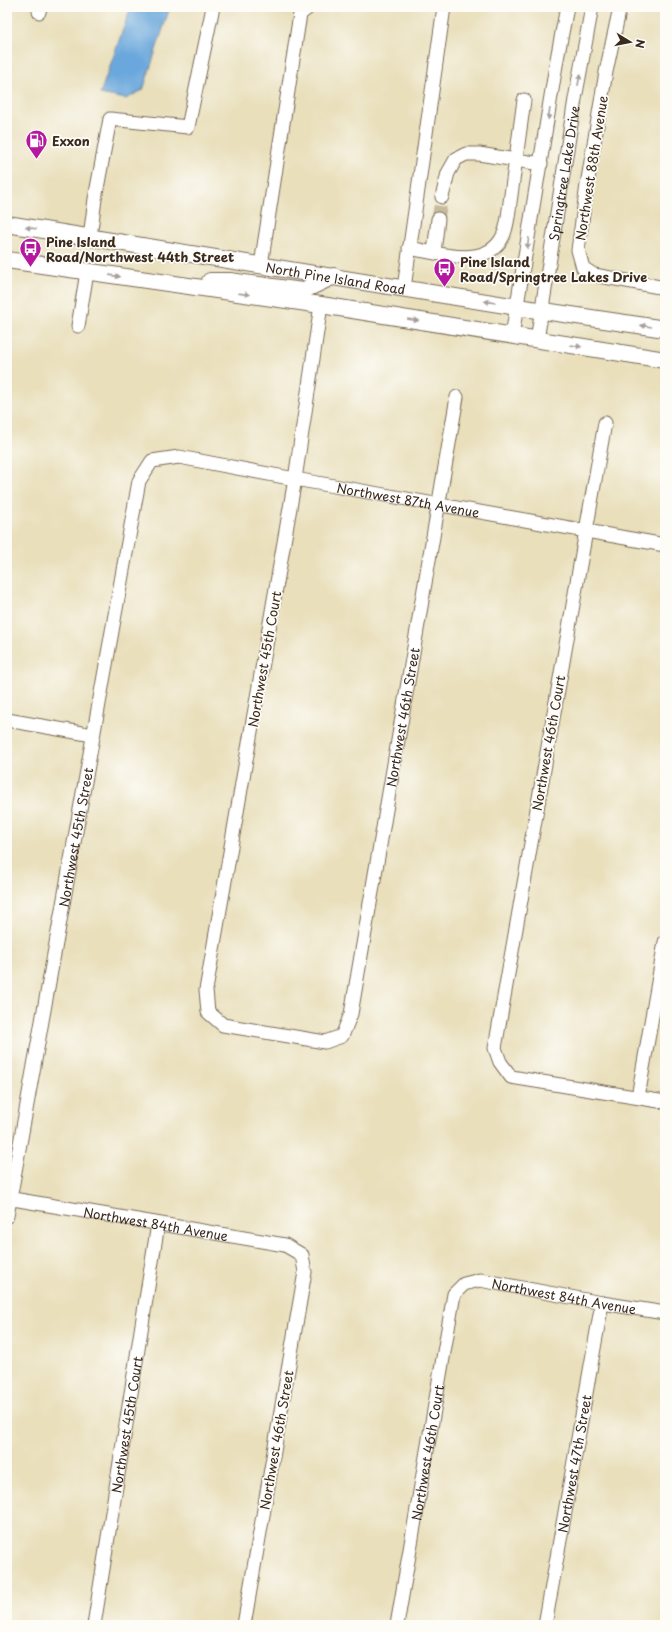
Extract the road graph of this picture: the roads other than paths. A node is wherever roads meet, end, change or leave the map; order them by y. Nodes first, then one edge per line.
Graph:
1 (213, 7) edge
2 (309, 7) edge
3 (444, 7) edge
4 (567, 7) edge
5 (592, 7) edge
6 (620, 7) edge
7 (524, 100) dead end
8 (516, 160) junction
9 (541, 164) junction
10 (442, 197) tunnel mouth
11 (438, 219) tunnel mouth
12 (7, 224) edge
13 (90, 237) junction
14 (410, 248) junction
15 (434, 252) junction
16 (7, 260) edge
17 (261, 265) junction
18 (87, 272) junction
19 (334, 276) junction
20 (168, 283) junction
21 (404, 288) junction
22 (665, 288) edge
23 (321, 305) junction
24 (517, 307) junction
25 (543, 311) junction
26 (78, 326) dead end
27 (665, 329) edge
28 (512, 336) junction
29 (537, 340) junction
30 (665, 360) edge
31 (457, 397) dead end
32 (605, 423) dead end
33 (152, 461) joint
34 (295, 479) junction
35 (438, 504) junction
36 (585, 531) junction
37 (665, 545) edge
38 (7, 720) edge
39 (93, 736) junction
40 (665, 942) edge
41 (342, 1036) joint
42 (638, 1097) junction
43 (665, 1102) edge
44 (8, 1199) edge
45 (7, 1216) edge
46 (158, 1224) junction
47 (302, 1255) joint
48 (464, 1284) joint
49 (602, 1303) junction
50 (665, 1313) edge
51 (94, 1625) edge
52 (244, 1625) edge
53 (397, 1625) edge
54 (545, 1625) edge

1 - 13 street
2 - 17 street
3 - 14 street
4 -> 9 street, Springtree Lake Drive
25 -> 5 street, Springtree Lake Drive
6 - 22 street, Northwest 88th Avenue
7 - 8 street
8 - 9 street
8 - 10 street
8 - 15 street
9 -> 24 street, Springtree Lake Drive
11 - 15 street
13 -> 12 main road, North Pine Island Road
13 - 17 main road, North Pine Island Road
14 - 15 street
14 - 21 street
16 - 18 main road
17 - 19 main road, North Pine Island Road
18 -> 20 main road
18 - 26 street
19 - 20 main road
19 - 21 main road, North Pine Island Road
20 -> 23 main road
24 -> 21 main road, North Pine Island Road
23 -> 28 main road
23 - 34 street, Northwest 45th Court
24 - 25 main road, North Pine Island Road
24 - 28 street, Springtree Lake Drive
27 -> 25 main road, North Pine Island Road
25 - 29 street, Springtree Lake Drive
28 - 29 main road
29 -> 30 main road
31 - 35 street, Northwest 46th Street
32 - 36 street, Northwest 46th Court
33 - 34 street, Northwest 87th Avenue
33 - 39 street, Northwest 45th Street
34 - 35 street, Northwest 87th Avenue
34 - 41 street, Northwest 45th Court
35 - 36 street, Northwest 87th Avenue
35 - 41 street, Northwest 46th Street
36 - 37 street, Northwest 87th Avenue
36 - 42 street, Northwest 46th Court
38 - 39 street
39 - 44 street, Northwest 45th Street
40 - 42 street
42 - 43 street
44 - 45 street, Northwest 45th Street
44 - 46 street, Northwest 84th Avenue
46 - 47 street, Northwest 84th Avenue
46 - 51 street, Northwest 45th Court
47 - 52 street, Northwest 46th Street
48 - 49 street, Northwest 84th Avenue
48 - 53 street, Northwest 46th Court
49 - 50 street, Northwest 84th Avenue
49 - 54 street, Northwest 47th Street

